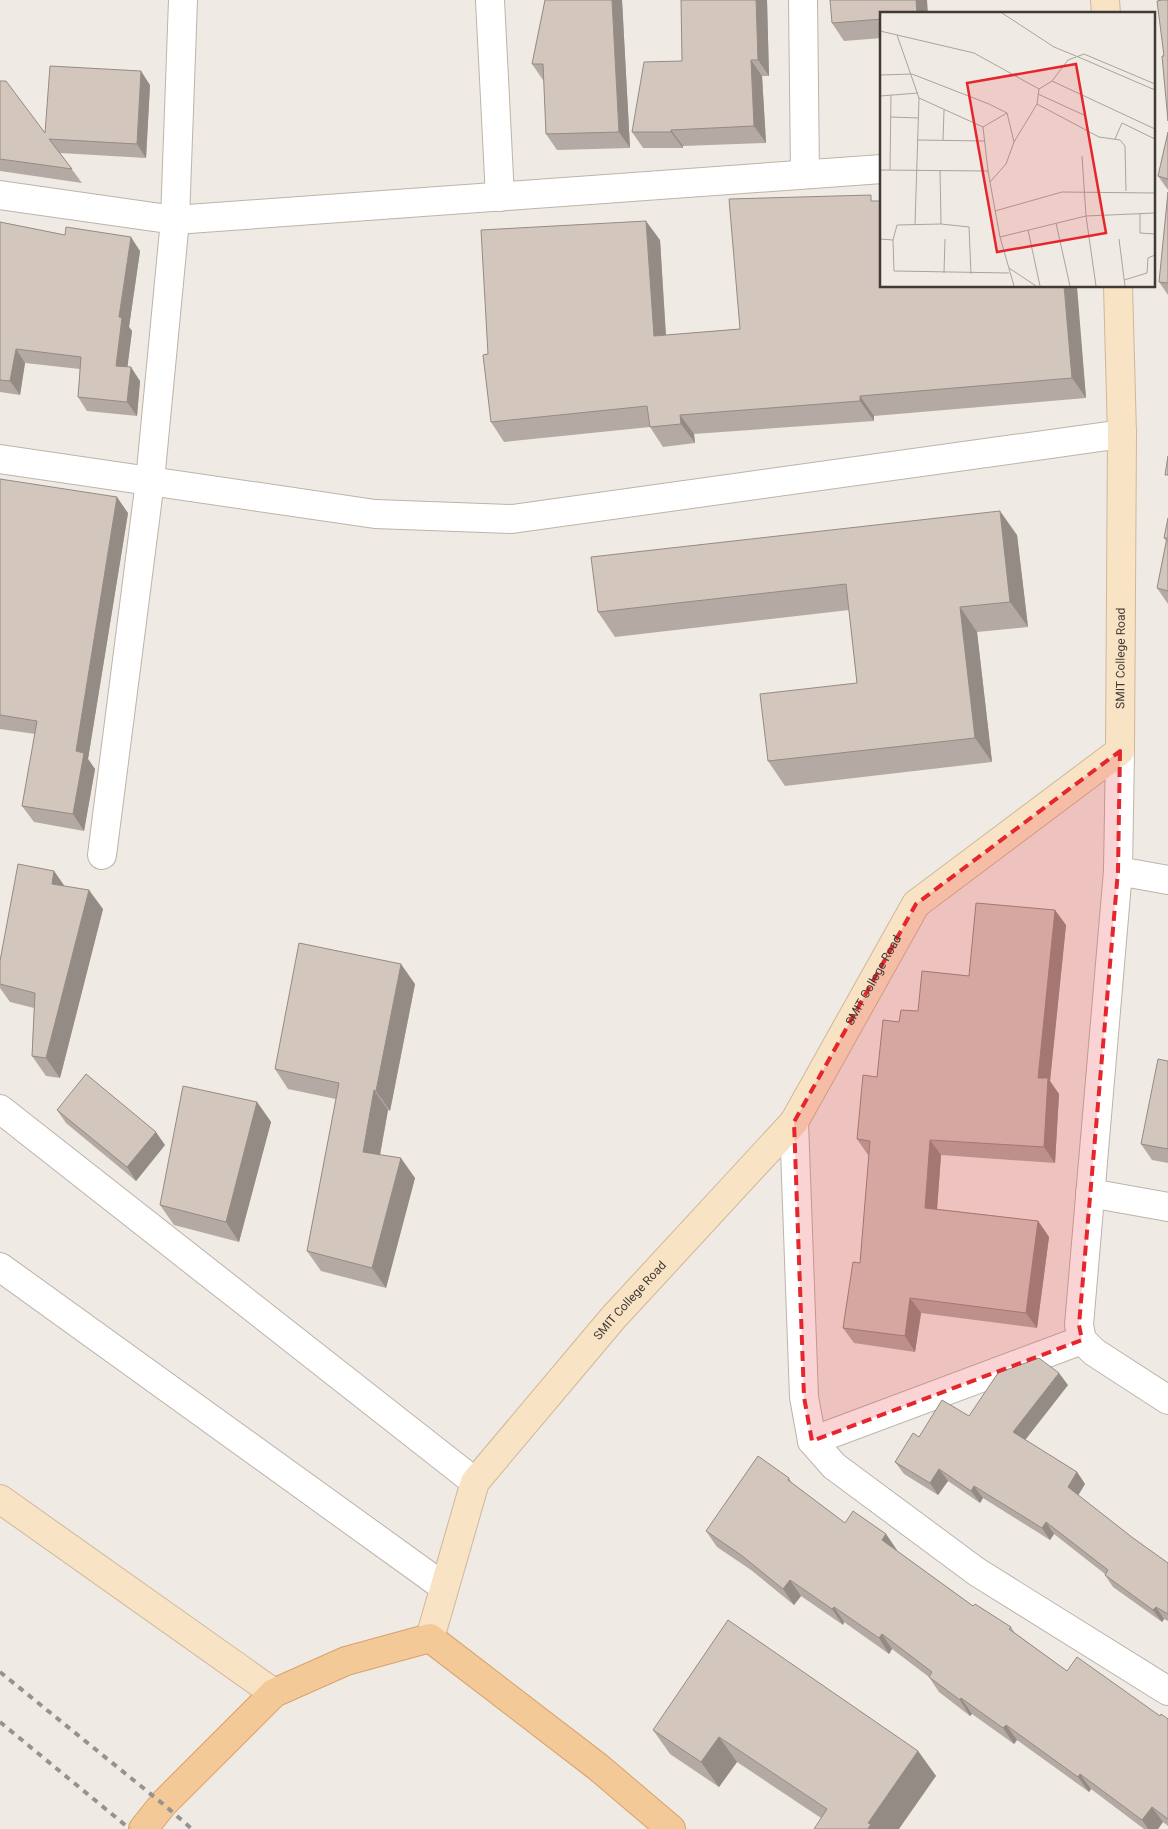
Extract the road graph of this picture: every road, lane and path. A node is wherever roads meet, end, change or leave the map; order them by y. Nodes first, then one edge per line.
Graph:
1 (183, 0) edge
2 (490, 0) edge
3 (803, 0) edge
4 (880, 169) edge
5 (805, 174) junction
6 (0, 195) edge
7 (500, 197) junction
8 (175, 220) junction
9 (1118, 288) edge
10 (1122, 434) junction
11 (0, 459) edge
12 (150, 481) junction
13 (1120, 751) junction
14 (102, 855) dead end
15 (1118, 871) junction
16 (1168, 880) edge
17 (0, 1109) edge
18 (794, 1122) junction
19 (1090, 1193) junction
20 (1168, 1207) edge
21 (0, 1267) edge
22 (1082, 1340) junction
23 (1168, 1400) edge
24 (812, 1441) junction
25 (475, 1482) junction
26 (0, 1499) edge
27 (444, 1587) junction
28 (430, 1638) junction
29 (1168, 1691) edge
30 (274, 1693) junction
31 (143, 1829) edge
32 (671, 1829) edge

1 - 8 street
2 - 7 street
3 - 5 street
4 - 5 street
5 - 7 street
6 - 8 street
7 - 8 street
8 - 12 street
9 - 10 main road, SMIT College Road
10 - 12 street
10 - 13 main road, SMIT College Road
11 - 12 street
12 - 14 street
13 - 15 street
13 - 18 main road, SMIT College Road
15 - 16 street
15 - 19 street
17 - 25 street
18 - 24 street
18 - 25 main road, SMIT College Road
19 - 20 street
19 - 22 street
21 - 27 street
22 - 23 street
22 - 24 street
24 - 29 street
25 - 27 main road, SMIT College Road
26 - 30 main road
27 - 28 main road, SMIT College Road
28 - 30 main road
28 - 32 main road
30 - 31 main road

